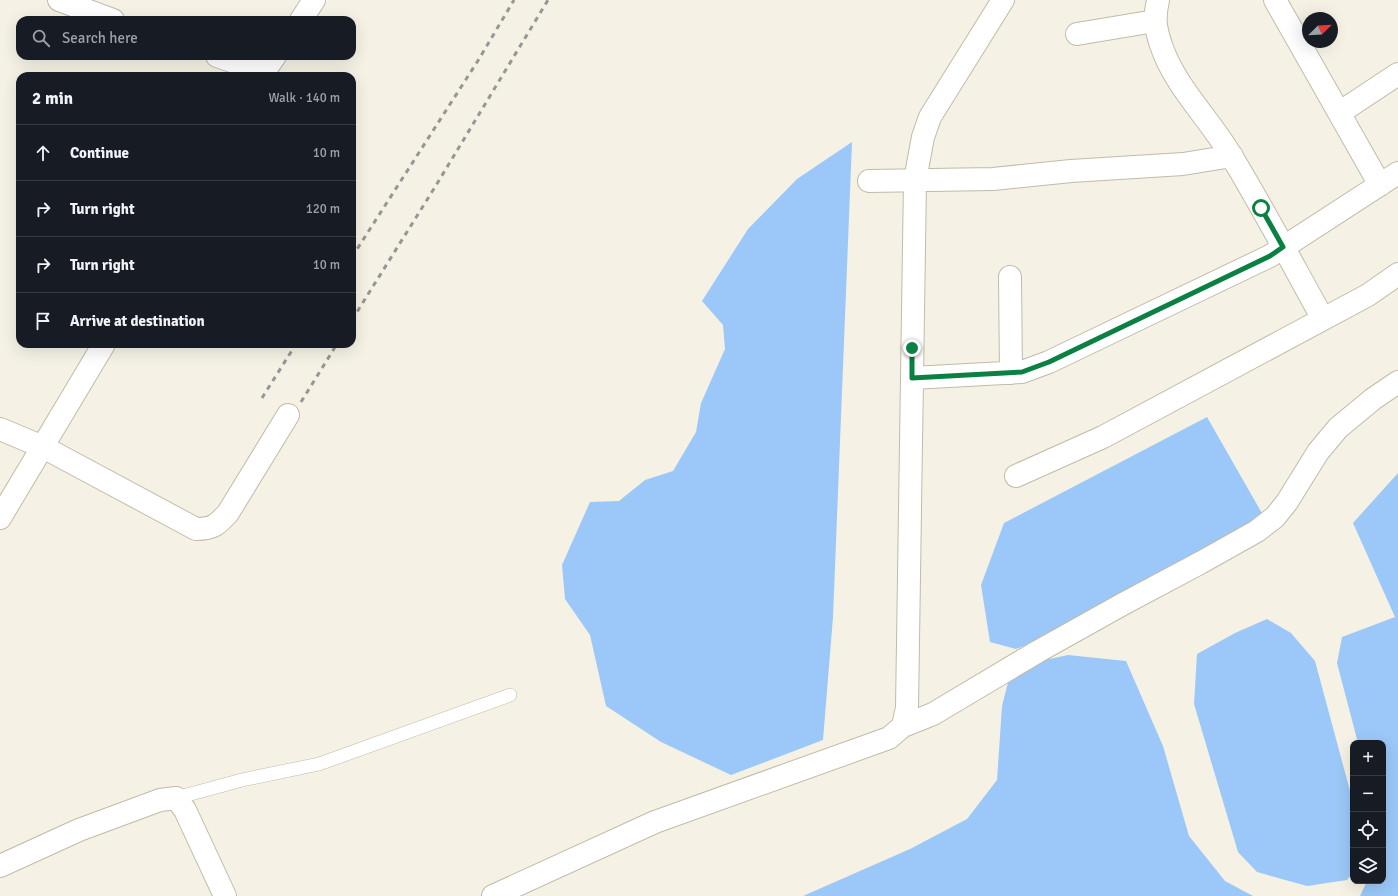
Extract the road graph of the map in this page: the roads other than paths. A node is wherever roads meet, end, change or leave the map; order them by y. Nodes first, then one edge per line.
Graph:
1 (59, 0) edge
2 (314, 0) edge
3 (1003, 0) edge
4 (1276, 0) edge
5 (1156, 10) edge
6 (102, 16) edge
7 (304, 16) edge
8 (1077, 34) dead end
9 (234, 60) edge
10 (267, 68) edge
11 (1398, 74) edge
12 (1339, 113) junction
13 (1232, 156) junction
14 (1398, 173) edge
15 (914, 180) junction
16 (869, 181) dead end
17 (1380, 185) junction
18 (1283, 247) junction
19 (1398, 274) edge
20 (1010, 277) dead end
21 (1324, 318) junction
22 (102, 348) edge
23 (1011, 373) junction
24 (912, 378) junction
25 (1398, 382) edge
26 (288, 415) dead end
27 (0, 429) edge
28 (43, 447) junction
29 (1016, 476) dead end
30 (0, 518) edge
31 (510, 695) dead end
32 (903, 726) junction
33 (176, 798) junction
34 (0, 866) edge
35 (225, 896) edge
36 (493, 896) edge

1 - 6 street
2 - 7 street
3 - 15 street
4 - 12 street
5 - 8 street
5 - 13 street
9 - 10 street
11 - 12 street
12 - 17 street
13 - 15 street
13 - 18 street
14 - 17 street
15 - 16 street
15 - 24 street
17 - 18 street
18 - 21 street
18 - 23 street
19 - 21 street
20 - 23 street
21 - 29 street
22 - 28 street
23 - 24 street
24 - 32 street
25 - 32 street
26 - 28 street
27 - 28 street
28 - 30 street
31 - 33 lane
32 - 36 street
33 - 34 street
33 - 35 street

